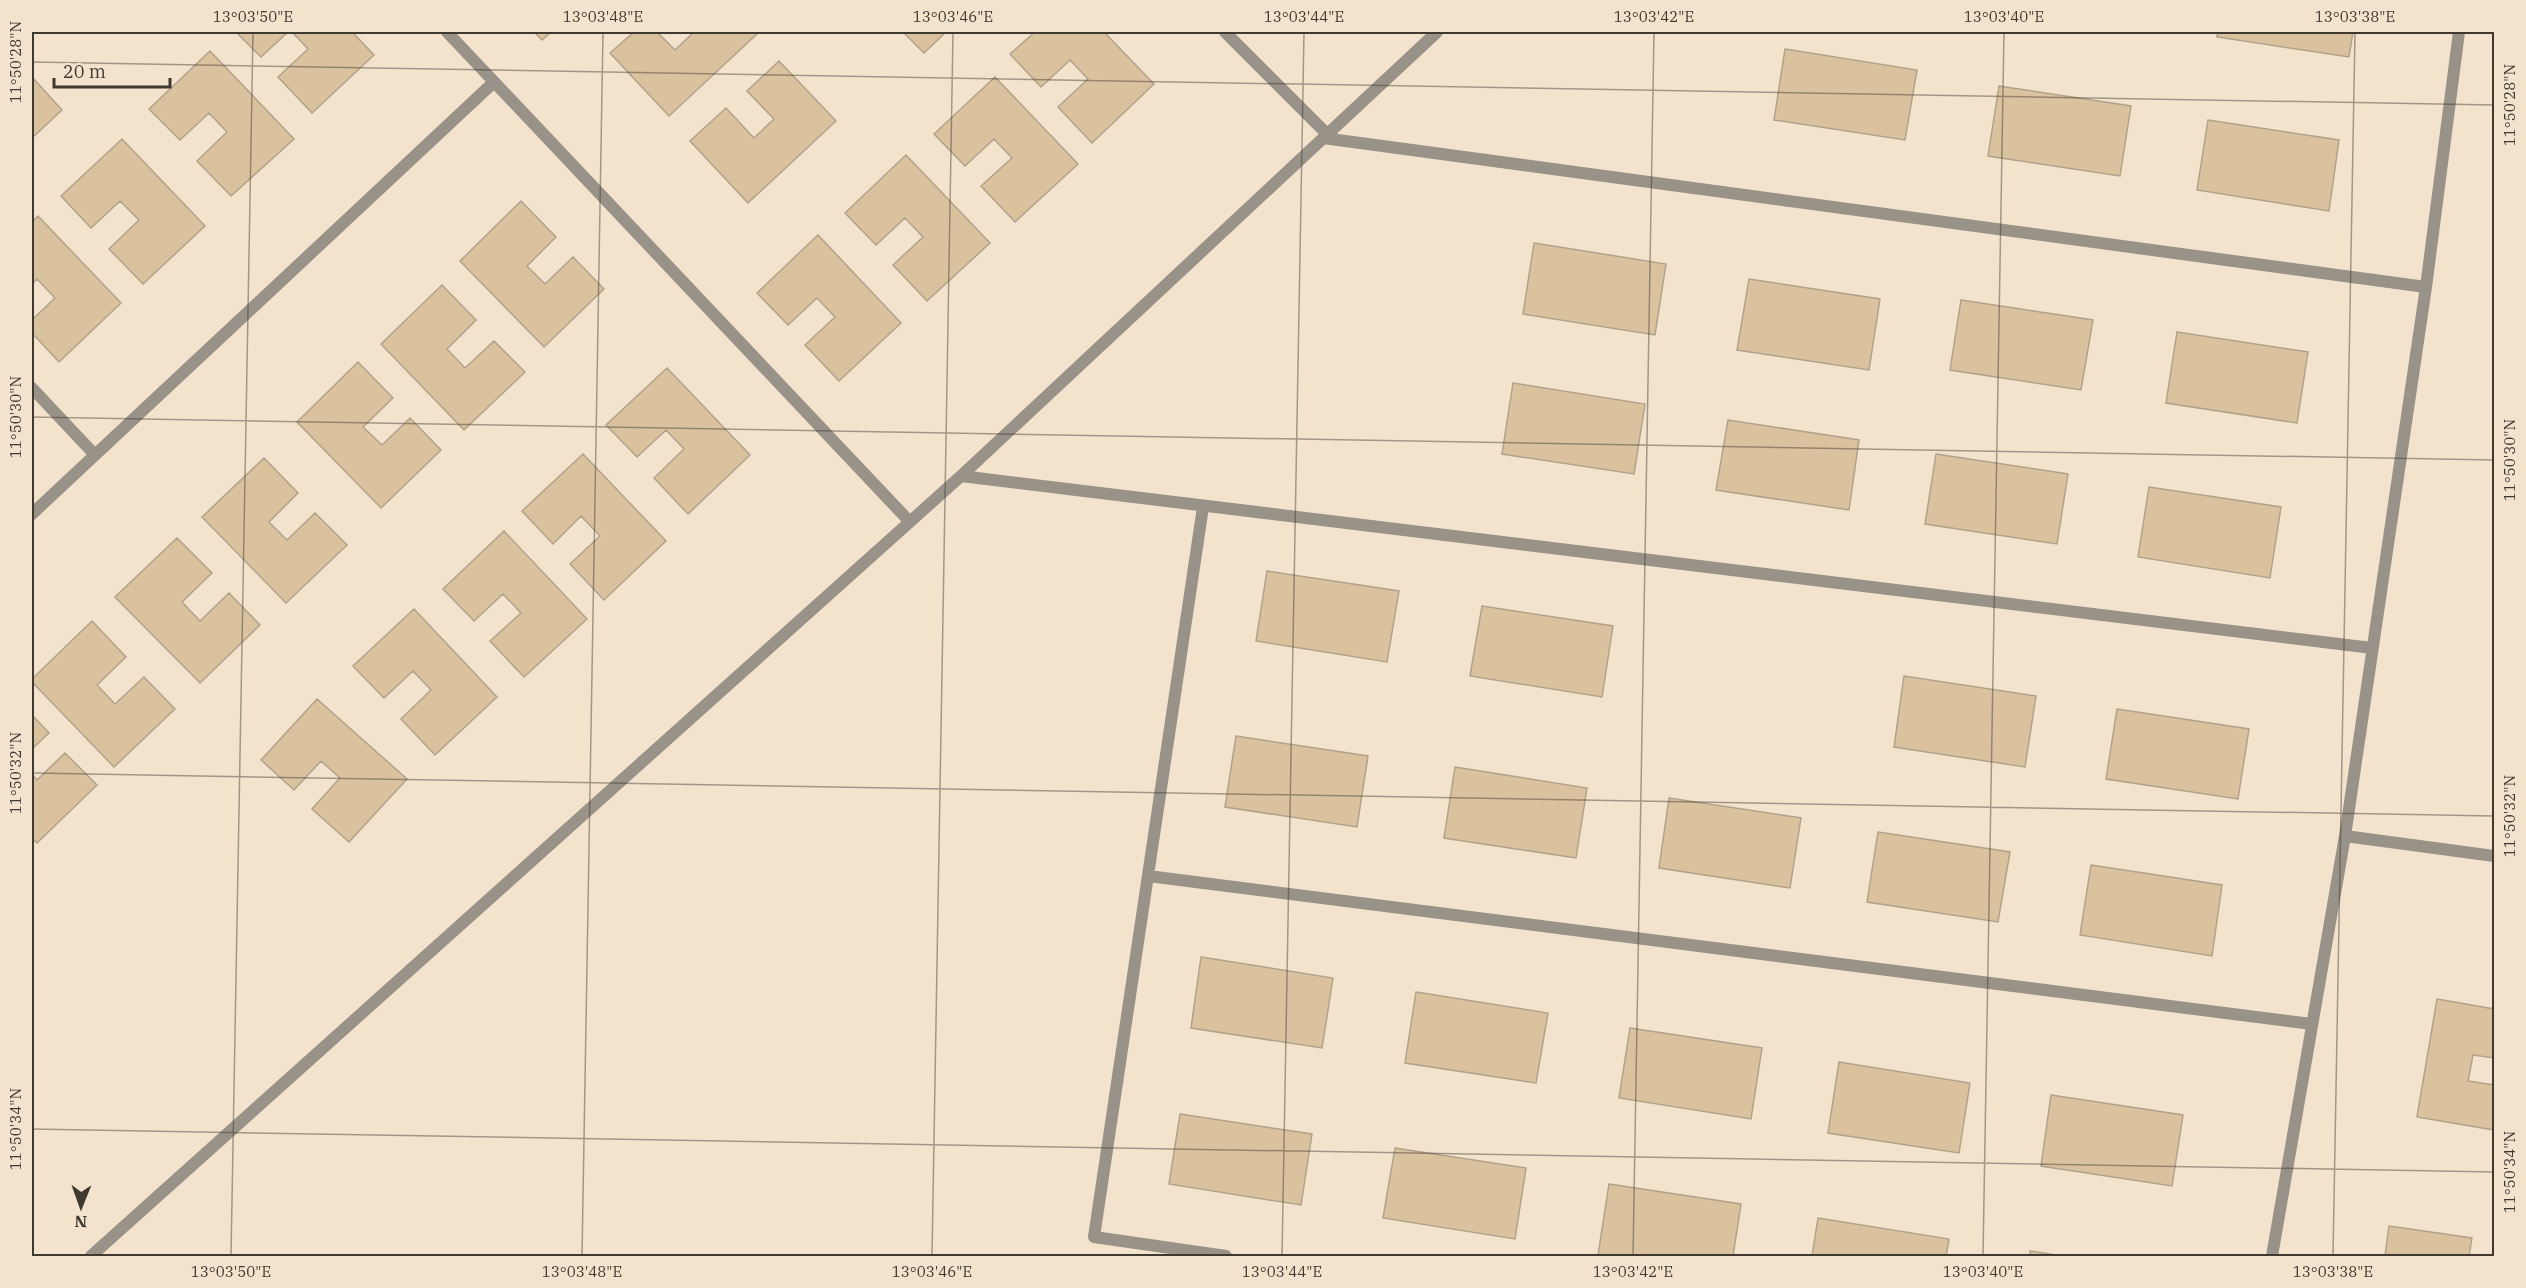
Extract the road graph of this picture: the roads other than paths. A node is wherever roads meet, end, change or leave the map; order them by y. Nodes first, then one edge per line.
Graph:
1 (447, 32) edge
2 (1225, 32) edge
3 (1437, 32) edge
4 (2459, 32) edge
5 (494, 82) junction
6 (1325, 136) junction
7 (2426, 286) junction
8 (32, 388) edge
9 (95, 455) junction
10 (961, 476) junction
11 (1203, 507) junction
12 (32, 514) edge
13 (910, 522) junction
14 (2372, 648) junction
15 (2345, 836) junction
16 (2494, 856) edge
17 (1148, 876) junction
18 (2312, 1024) junction
19 (91, 1257) edge
20 (1226, 1257) edge
21 (2272, 1257) edge

1 - 5 street
2 - 6 street
3 - 6 street
4 - 7 street
5 - 9 street
5 - 13 street
6 - 7 street
6 - 10 street
7 - 14 street
8 - 9 street
9 - 12 street
10 - 11 street
10 - 13 street
11 - 14 street
11 - 17 street
13 - 19 street
14 - 15 street
15 - 16 street
15 - 18 street
17 - 18 street
17 - 20 street
18 - 21 street

